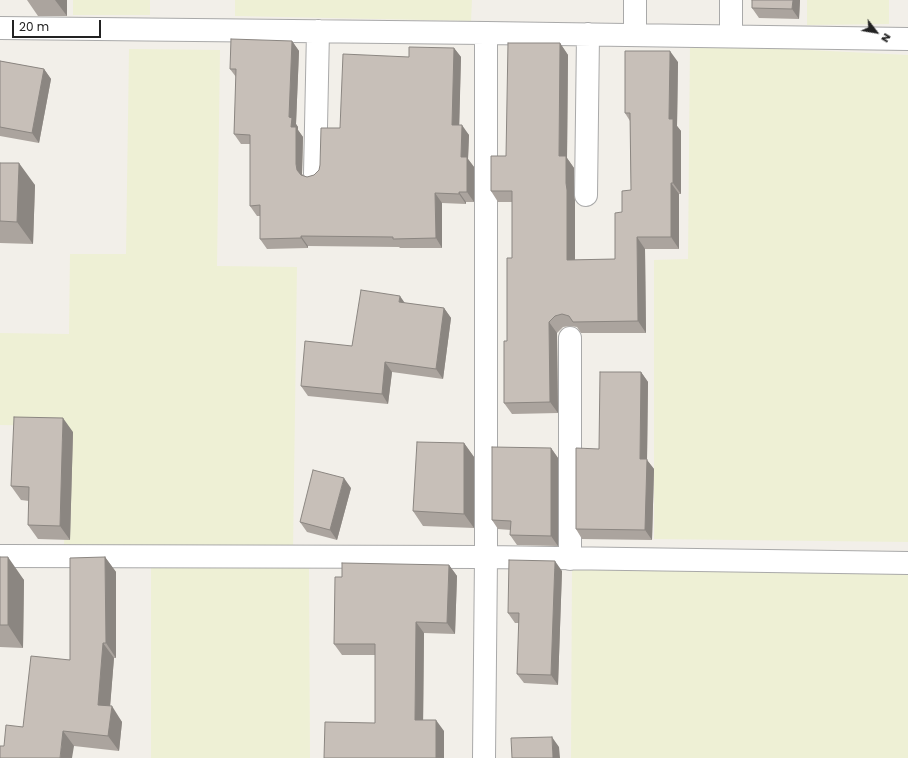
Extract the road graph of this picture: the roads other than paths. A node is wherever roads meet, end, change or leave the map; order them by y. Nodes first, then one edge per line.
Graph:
1 (635, 0) edge
2 (731, 0) edge
3 (0, 28) edge
4 (318, 31) junction
5 (486, 33) junction
6 (588, 34) junction
7 (635, 35) junction
8 (731, 36) junction
9 (908, 39) edge
10 (315, 174) edge
11 (586, 195) dead end
12 (570, 338) dead end
13 (0, 556) edge
14 (486, 557) junction
15 (570, 559) junction
16 (908, 563) edge
17 (484, 758) edge

1 - 7 street
2 - 8 street
3 - 4 street
4 - 5 street
4 - 10 street
5 - 6 street
5 - 14 street
6 - 7 street
6 - 11 street
7 - 8 street
8 - 9 street
12 - 15 street
13 - 14 street
14 - 15 street
14 - 17 street
15 - 16 street

